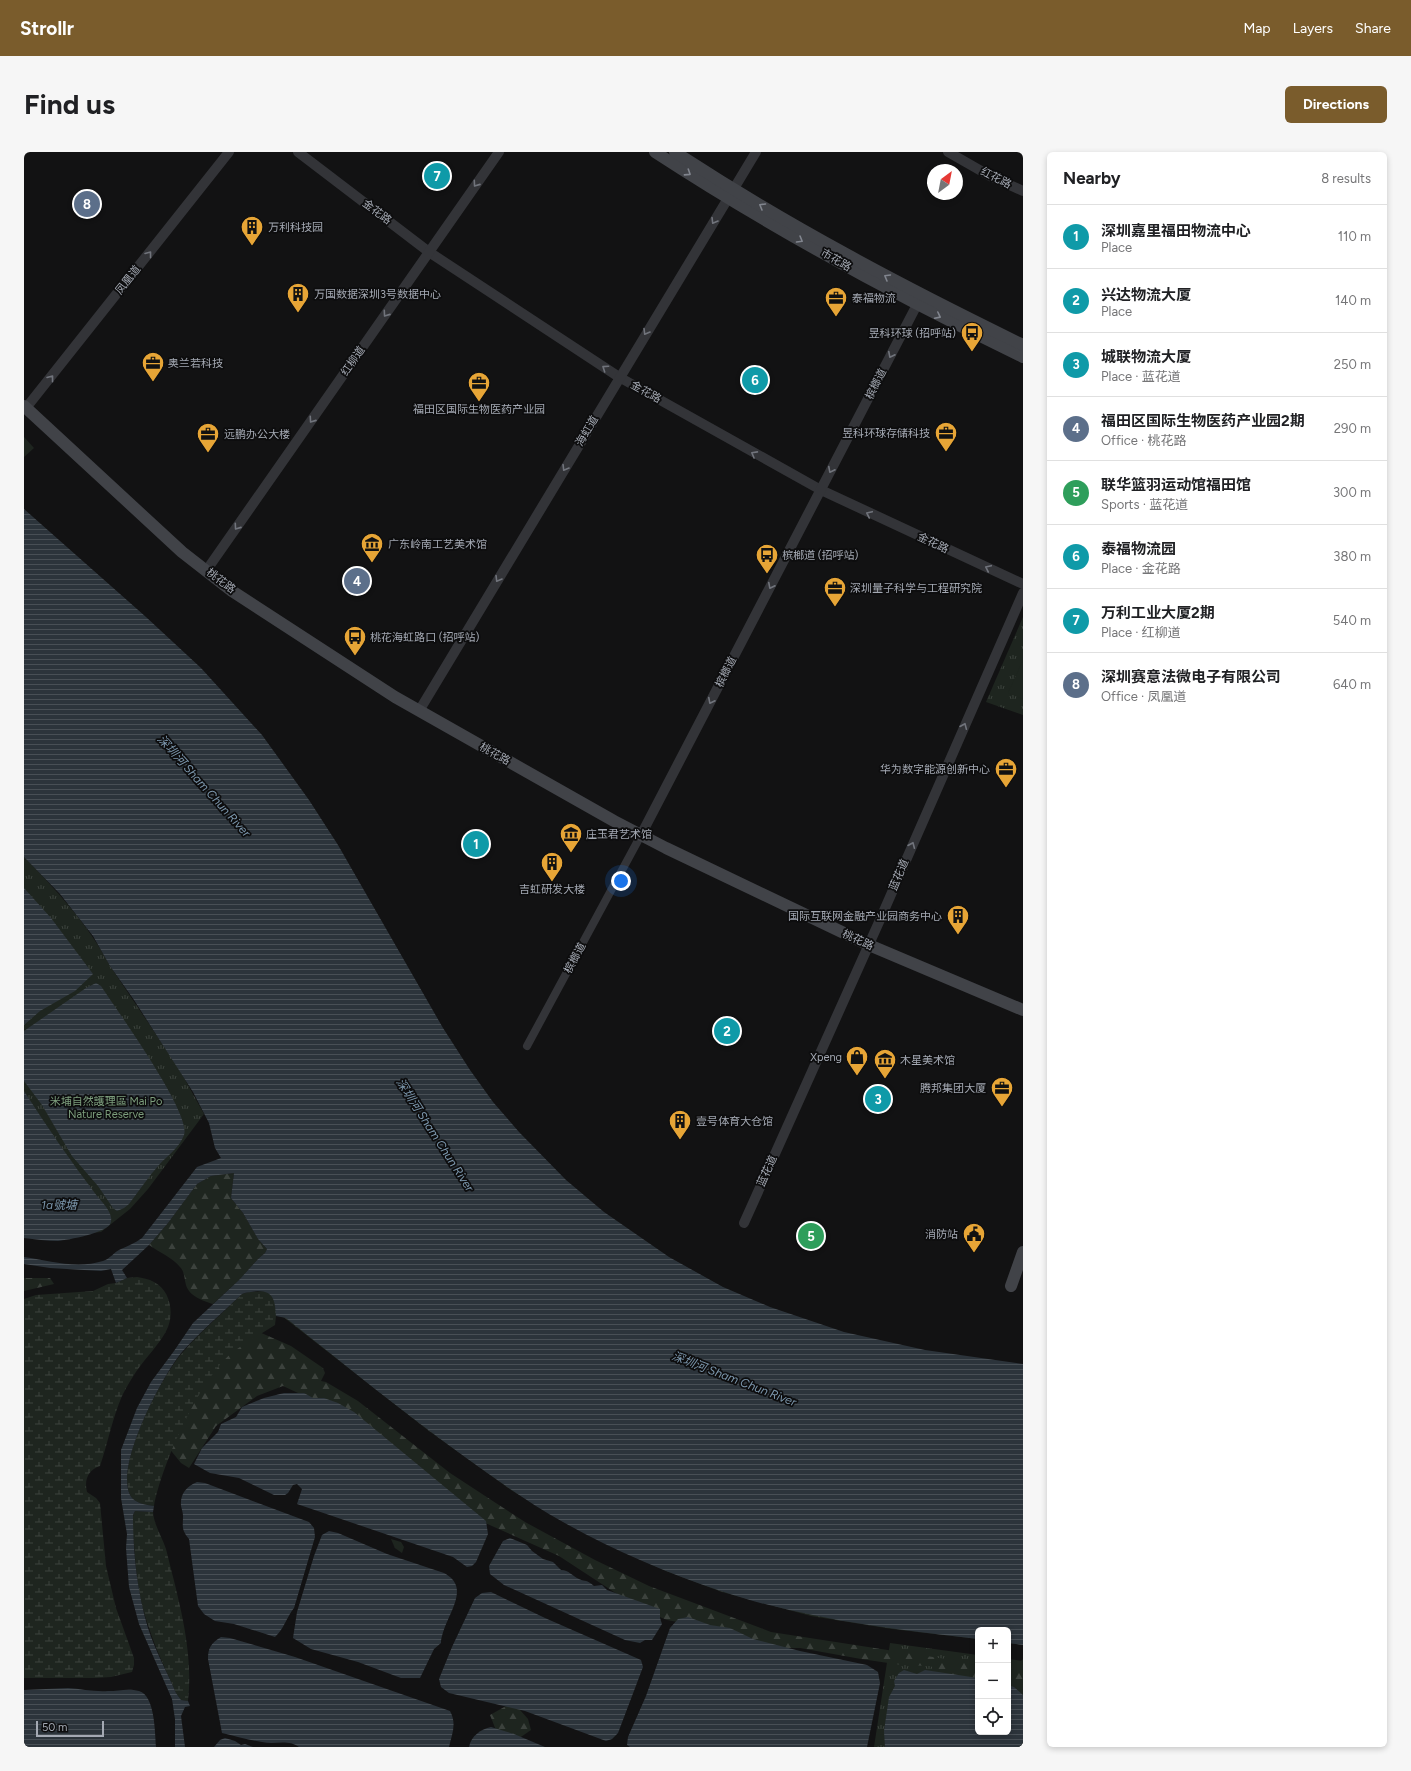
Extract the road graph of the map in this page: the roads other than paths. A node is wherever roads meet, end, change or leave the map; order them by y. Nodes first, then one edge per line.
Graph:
1 (229, 152) edge
2 (298, 152) edge
3 (499, 152) edge
4 (655, 152) edge
5 (676, 152) edge
6 (756, 152) edge
7 (948, 152) edge
8 (1023, 192) edge
9 (731, 194) junction
10 (429, 252) junction
11 (919, 300) junction
12 (1023, 345) edge
13 (1023, 357) edge
14 (619, 377) junction
15 (25, 407) edge
16 (821, 490) junction
17 (206, 571) junction
18 (1023, 584) edge
19 (1023, 593) edge
20 (419, 711) junction
21 (641, 835) junction
22 (869, 945) junction
23 (1023, 1010) edge
24 (527, 1046) dead end
25 (744, 1223) dead end
26 (1023, 1252) edge
27 (1010, 1286) dead end

15 -> 1 street, 凤凰道
2 - 10 street, 金花路
3 -> 10 street, 红柳道
4 -> 9 main road, 市花路
5 - 9 main road, 市花路
6 - 9 street, 海虹道
7 - 8 street, 红花路
9 - 11 main road, 市花路
9 -> 14 street, 海虹道
14 -> 10 street, 金花路
10 -> 17 street, 红柳道
11 - 12 main road, 市花路
11 -> 13 main road, 市花路
11 -> 16 street, 槟榔道
16 -> 14 street, 金花路
14 -> 20 street, 海虹道
15 - 17 main road, 桃花路
18 -> 16 street, 金花路
16 -> 21 street, 槟榔道
17 - 20 main road, 桃花路
22 -> 19 street, 蓝花道
20 - 21 main road, 桃花路
21 - 22 main road, 桃花路
21 - 24 street, 槟榔道
22 - 23 main road, 桃花路
22 - 25 street, 蓝花道
26 - 27 main road

